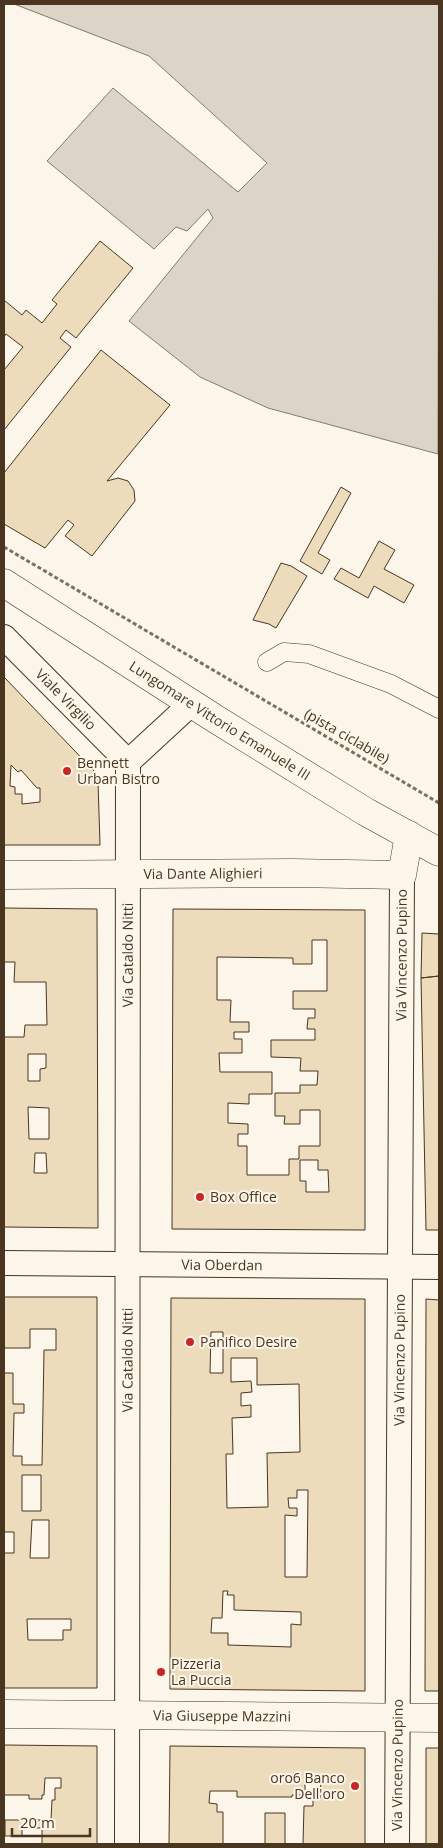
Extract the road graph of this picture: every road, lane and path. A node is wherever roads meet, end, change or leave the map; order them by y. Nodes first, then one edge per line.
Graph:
1 (4, 548) edge
2 (4, 583) edge
3 (4, 637) edge
4 (267, 662) dead end
5 (192, 703) junction
6 (439, 709) edge
7 (128, 762) junction
8 (439, 803) edge
9 (409, 835) junction
10 (439, 852) edge
11 (4, 875) edge
12 (128, 875) junction
13 (402, 875) junction
14 (4, 1262) edge
15 (127, 1264) junction
16 (400, 1267) junction
17 (439, 1267) edge
18 (4, 1714) edge
19 (127, 1716) junction
20 (398, 1718) junction
21 (439, 1718) edge
22 (127, 1844) edge
23 (397, 1844) edge

1 - 8 path, (pista ciclabile)
2 - 5 main road, Lungomare Vittorio Emanuele III
3 - 7 street, Viale Virgilio
4 - 6 street
5 - 7 street
5 - 9 main road, Lungomare Vittorio Emanuele III
7 - 12 street, Via Cataldo Nitti
9 - 10 main road, Lungomare Vittorio Emanuele III
9 - 13 main road
11 - 12 main road, Via Dante Alighieri
12 - 13 main road, Via Dante Alighieri
12 - 15 street, Via Cataldo Nitti
13 - 16 street, Via Vincenzo Pupino
14 - 15 street, Via Oberdan
15 - 16 street, Via Oberdan
15 - 19 street, Via Cataldo Nitti
16 - 17 street, Via Oberdan
16 - 20 street, Via Vincenzo Pupino
18 - 19 main road, Via Giuseppe Mazzini
19 - 20 main road, Via Giuseppe Mazzini
19 - 22 street, Via Cataldo Nitti
20 - 21 main road, Via Giuseppe Mazzini
20 - 23 street, Via Vincenzo Pupino

